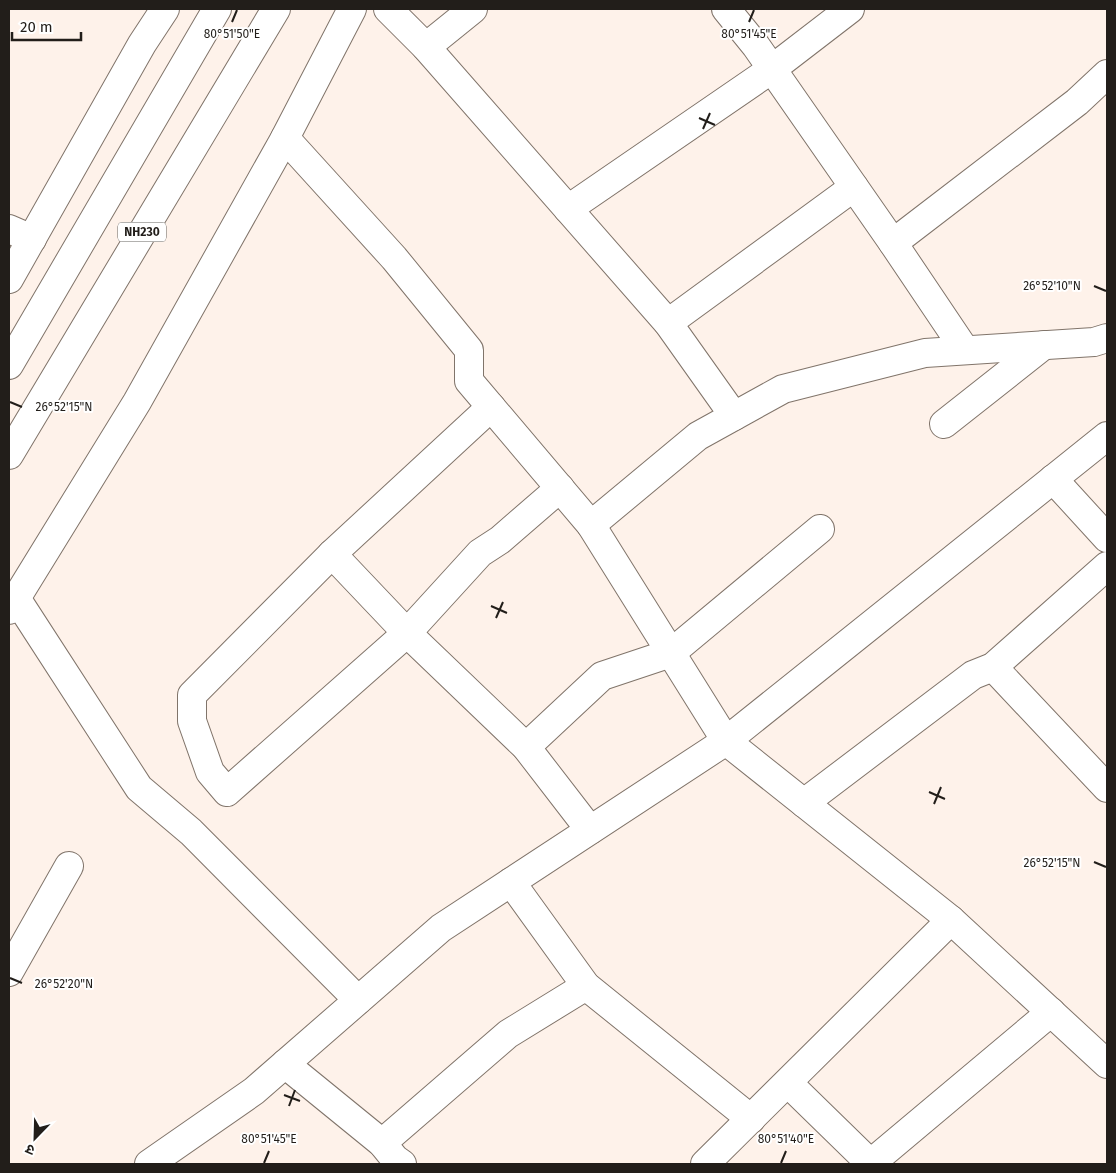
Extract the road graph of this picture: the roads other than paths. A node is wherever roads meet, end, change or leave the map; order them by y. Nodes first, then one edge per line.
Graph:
1 (165, 9) edge
2 (217, 9) edge
3 (276, 9) edge
4 (352, 9) edge
5 (388, 9) edge
6 (473, 9) edge
7 (726, 9) edge
8 (850, 9) edge
9 (426, 47) junction
10 (772, 69) junction
11 (1107, 74) edge
12 (285, 138) junction
13 (854, 187) junction
14 (568, 209) junction
15 (20, 234) edge
16 (893, 243) junction
17 (9, 279) edge
18 (668, 323) junction
19 (1044, 346) junction
20 (1103, 346) edge
21 (965, 350) junction
22 (9, 365) edge
23 (490, 406) junction
24 (734, 416) junction
25 (944, 424) dead end
26 (1107, 436) edge
27 (9, 455) edge
28 (1053, 479) junction
29 (560, 488) junction
30 (591, 525) junction
31 (820, 529) dead end
32 (1107, 538) edge
33 (332, 554) junction
34 (1107, 566) edge
35 (12, 604) edge
36 (407, 633) junction
37 (671, 653) junction
38 (993, 668) junction
39 (726, 741) junction
40 (526, 747) junction
41 (1107, 788) edge
42 (804, 803) junction
43 (590, 830) junction
44 (69, 866) dead end
45 (511, 882) junction
46 (952, 920) junction
47 (9, 972) edge
48 (586, 986) junction
49 (358, 1000) junction
50 (1051, 1012) junction
51 (285, 1064) junction
52 (1107, 1064) edge
53 (788, 1083) junction
54 (751, 1119) junction
55 (382, 1143) junction
56 (149, 1164) edge
57 (402, 1164) edge
58 (705, 1164) edge
59 (870, 1164) edge

1 - 15 main road
2 - 22 main road
3 - 27 main road, NH230
4 - 12 main road
5 - 9 main road
6 - 9 main road
7 - 10 main road
8 - 10 main road
9 - 14 main road
10 - 13 main road
10 - 14 main road
11 - 16 main road
12 - 23 main road
12 - 35 main road
13 - 16 main road
13 - 18 main road
14 - 18 main road
15 - 17 main road
16 - 21 main road
18 - 24 main road
19 - 20 main road
19 - 21 main road
19 - 25 main road
21 - 24 main road
23 - 29 main road
23 - 33 main road
24 - 30 main road
26 - 28 main road
28 - 32 main road
28 - 39 main road
29 - 30 main road
29 - 36 main road
30 - 37 main road
31 - 37 main road
33 - 36 main road
33 - 36 main road
34 - 38 main road
35 - 49 main road
36 - 40 main road
37 - 39 main road
37 - 40 main road
38 - 41 main road
38 - 42 main road
39 - 42 main road
39 - 43 main road
40 - 43 main road
42 - 46 main road
43 - 45 main road
44 - 47 main road
45 - 48 main road
45 - 49 main road
46 - 50 main road
46 - 53 main road
48 - 54 main road
48 - 55 main road
49 - 51 main road
50 - 52 main road
50 - 59 main road
51 - 55 main road
51 - 56 main road
53 - 54 main road
53 - 59 main road
54 - 58 main road
55 - 57 main road

